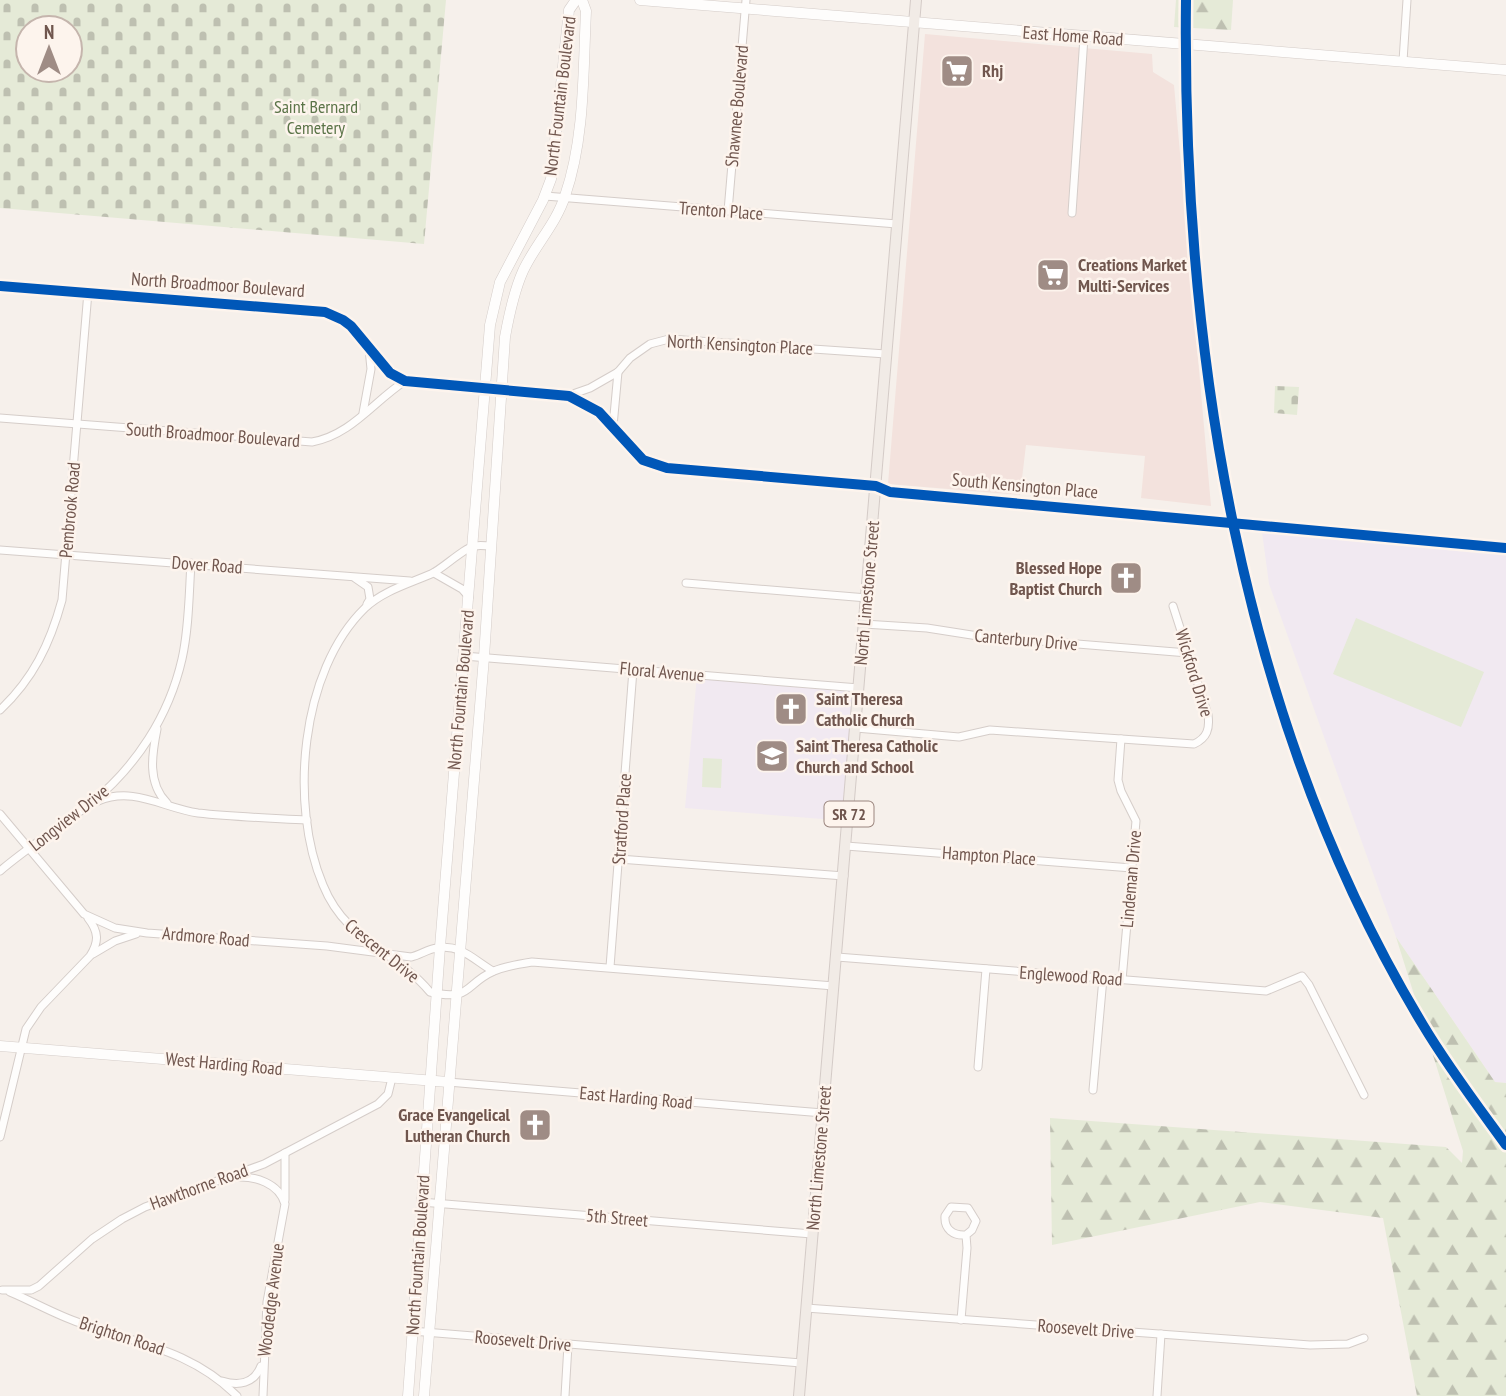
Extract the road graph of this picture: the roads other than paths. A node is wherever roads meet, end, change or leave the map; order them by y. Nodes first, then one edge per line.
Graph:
1 (576, 0) edge
2 (582, 0) edge
3 (640, 0) edge
4 (916, 0) edge
5 (1407, 0) edge
6 (746, 4) edge
7 (914, 23) junction
8 (1084, 37) junction
9 (1403, 61) junction
10 (1506, 70) edge
11 (545, 196) junction
12 (565, 199) junction
13 (728, 211) junction
14 (1072, 213) dead end
15 (897, 224) junction
16 (0, 286) edge
17 (88, 292) junction
18 (369, 348) junction
19 (886, 354) junction
20 (618, 372) junction
21 (405, 381) junction
22 (485, 389) junction
23 (502, 390) junction
24 (569, 396) junction
25 (363, 414) junction
26 (0, 418) edge
27 (77, 424) junction
28 (613, 426) junction
29 (876, 486) junction
30 (473, 546) junction
31 (491, 546) junction
32 (1506, 548) edge
33 (0, 550) edge
34 (66, 555) junction
35 (191, 563) junction
36 (434, 573) junction
37 (353, 577) junction
38 (414, 581) junction
39 (686, 583) dead end
40 (469, 597) junction
41 (867, 598) junction
42 (1173, 606) dead end
43 (366, 608) junction
44 (864, 624) junction
45 (1188, 653) junction
46 (464, 656) junction
47 (484, 657) junction
48 (634, 670) junction
49 (859, 688) junction
50 (1, 706) edge
51 (158, 724) junction
52 (856, 728) junction
53 (1121, 739) junction
54 (90, 804) junction
55 (170, 806) junction
56 (0, 814) edge
57 (307, 820) junction
58 (846, 846) junction
59 (29, 849) junction
60 (619, 859) junction
61 (1132, 868) junction
62 (0, 871) edge
63 (844, 876) junction
64 (85, 914) junction
65 (147, 933) junction
66 (440, 947) junction
67 (460, 949) junction
68 (386, 954) junction
69 (90, 956) junction
70 (837, 957) junction
71 (610, 967) junction
72 (986, 969) junction
73 (493, 971) junction
74 (1103, 978) junction
75 (1122, 980) junction
76 (834, 986) junction
77 (436, 994) junction
78 (457, 996) junction
79 (0, 1046) edge
80 (20, 1048) junction
81 (978, 1067) dead end
82 (392, 1078) junction
83 (430, 1081) junction
84 (448, 1082) junction
85 (1093, 1090) dead end
86 (1364, 1095) dead end
87 (823, 1114) junction
88 (0, 1137) edge
89 (285, 1153) junction
90 (225, 1178) junction
91 (421, 1202) junction
92 (285, 1204) junction
93 (438, 1204) junction
94 (812, 1234) junction
95 (966, 1235) junction
96 (1, 1290) edge
97 (806, 1308) junction
98 (961, 1320) junction
99 (412, 1331) junction
100 (429, 1333) junction
101 (1161, 1334) junction
102 (1364, 1338) dead end
103 (568, 1345) junction
104 (263, 1359) junction
105 (801, 1363) junction
106 (218, 1379) junction
107 (237, 1396) edge
108 (263, 1396) edge
109 (408, 1396) edge
110 (424, 1396) edge
111 (565, 1396) edge
112 (799, 1396) edge
113 (1157, 1396) edge

1 - 11 street, North Fountain Boulevard
2 - 12 street, North Fountain Boulevard
3 - 6 street, East Home Road
4 - 7 main road, North Limestone Street / SR 72
5 - 9 street
6 - 7 street, East Home Road
6 - 13 street, Shawnee Boulevard
7 - 8 street, East Home Road
7 - 15 main road, North Limestone Street / SR 72
8 - 9 street, East Home Road
8 - 14 street
9 - 10 street, East Home Road
11 - 12 street, Trenton Place
11 - 22 street, North Fountain Boulevard
12 - 13 street, Trenton Place
12 - 23 street, North Fountain Boulevard
13 - 15 street, Trenton Place
15 - 19 main road, North Limestone Street / SR 72
16 - 17 street, North Broadmoor Boulevard
17 - 18 street, North Broadmoor Boulevard
17 - 27 street, Pembrook Road
18 - 21 street, North Broadmoor Boulevard
18 - 25 street
19 - 20 street, North Kensington Place
19 - 29 main road, North Limestone Street / SR 72
20 - 24 street, North Kensington Place
20 - 28 street
21 - 22 street
21 - 25 street, South Broadmoor Boulevard
22 - 23 street
22 - 30 street, North Fountain Boulevard
23 - 24 street
23 - 31 street, North Fountain Boulevard
24 - 28 street, South Kensington Place
25 - 27 street, South Broadmoor Boulevard
26 - 27 street, South Broadmoor Boulevard
27 - 34 street, Pembrook Road
28 - 29 street, South Kensington Place
29 - 32 street, South Kensington Place
29 - 41 main road, North Limestone Street / SR 72
30 - 31 street
30 - 36 street, Crescent Drive
30 - 40 street, North Fountain Boulevard
31 - 47 street, North Fountain Boulevard
33 - 34 street, Dover Road
34 - 35 street, Dover Road
34 - 50 street, Pembrook Road
35 - 37 street, Dover Road
35 - 51 street, Longview Drive
36 - 38 street, Crescent Drive
36 - 40 street
37 - 38 street, Dover Road
37 - 43 street
38 - 43 street, Crescent Drive
39 - 41 street
40 - 46 street, North Fountain Boulevard
41 - 44 main road, North Limestone Street / SR 72
42 - 45 street, Wickford Drive
43 - 57 street, Crescent Drive
44 - 45 street, Canterbury Drive
44 - 49 main road, North Limestone Street / SR 72
45 - 53 street, Wickford Drive
46 - 47 street, Floral Avenue
46 - 66 street, North Fountain Boulevard
47 - 48 street, Floral Avenue
47 - 67 street, North Fountain Boulevard
48 - 49 street, Floral Avenue
48 - 60 street, Stratford Place
49 - 52 main road, North Limestone Street / SR 72
51 - 54 street, Longview Drive
51 - 55 street
52 - 53 street
52 - 58 main road, North Limestone Street / SR 72
53 - 61 street, Lindeman Drive
54 - 55 street
54 - 59 street, Longview Drive
55 - 57 street
56 - 59 street, Ardmore Road
57 - 68 street, Crescent Drive
58 - 61 street, Hampton Place
58 - 63 main road, North Limestone Street / SR 72
59 - 62 street, Longview Drive
59 - 64 street, Ardmore Road
60 - 63 street
60 - 71 street, Stratford Place
61 - 75 street, Lindeman Drive
63 - 70 main road, North Limestone Street / SR 72
64 - 65 street, Ardmore Road
64 - 69 street
65 - 68 street, Ardmore Road
65 - 69 street
66 - 67 street, Ardmore Road
66 - 68 street, Ardmore Road
66 - 77 street, North Fountain Boulevard
67 - 73 street
67 - 78 street, North Fountain Boulevard
68 - 77 street, Crescent Drive
69 - 80 street
70 - 72 street, Englewood Road
70 - 76 main road, North Limestone Street / SR 72
71 - 73 street
71 - 76 street
72 - 74 street, Englewood Road
72 - 81 street
73 - 78 street
74 - 75 street, Englewood Road
74 - 85 street
75 - 86 street, Englewood Road
76 - 87 main road, North Limestone Street / SR 72
77 - 78 street, Crescent Drive
77 - 83 street, North Fountain Boulevard
78 - 84 street, North Fountain Boulevard
79 - 80 street, West Harding Road
80 - 82 street, West Harding Road
80 - 88 street
82 - 83 street, West Harding Road
82 - 89 street, Hawthorne Road
83 - 84 street, West Harding Road
83 - 91 street, North Fountain Boulevard
84 - 87 street, East Harding Road
84 - 93 street, North Fountain Boulevard
87 - 94 main road, North Limestone Street / SR 72
89 - 90 street, Hawthorne Road
89 - 92 street, Woodedge Avenue
90 - 92 street
90 - 96 street, Hawthorne Road
91 - 93 street, 5th Street
91 - 99 street, North Fountain Boulevard
92 - 104 street, Woodedge Avenue
93 - 94 street, 5th Street
93 - 100 street, North Fountain Boulevard
94 - 97 main road, North Limestone Street / SR 72
95 - 95 street
95 - 98 street
96 - 106 street, Brighton Road
97 - 98 street, Roosevelt Drive
97 - 105 main road, North Limestone Street / SR 72
98 - 101 street, Roosevelt Drive
99 - 100 street, Roosevelt Drive
99 - 109 street, North Fountain Boulevard
100 - 103 street, Roosevelt Drive
100 - 110 street, North Fountain Boulevard
101 - 102 street, Roosevelt Drive
101 - 113 street
103 - 105 street, Roosevelt Drive
103 - 111 street
104 - 106 street
104 - 108 street, Woodedge Avenue
105 - 112 main road, North Limestone Street / SR 72
106 - 107 street, Brighton Road

